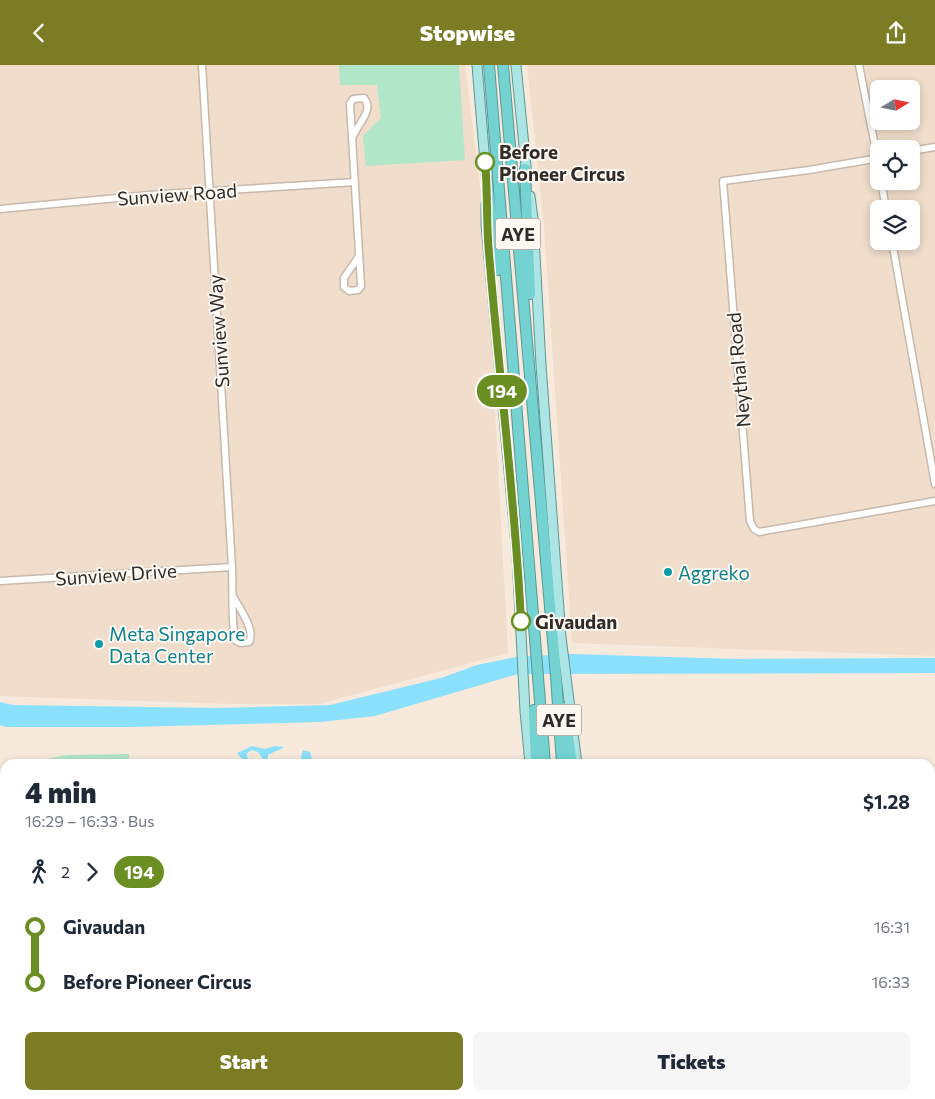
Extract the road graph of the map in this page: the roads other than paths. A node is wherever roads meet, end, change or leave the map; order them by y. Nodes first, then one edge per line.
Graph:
1 (202, 65) edge
2 (477, 65) edge
3 (488, 65) edge
4 (503, 65) edge
5 (516, 65) edge
6 (859, 65) edge
7 (352, 139) junction
8 (874, 140) edge
9 (935, 147) edge
10 (920, 150) edge
11 (870, 159) edge
12 (526, 169) junction
13 (354, 182) junction
14 (487, 182) junction
15 (209, 191) junction
16 (0, 209) edge
17 (894, 250) edge
18 (359, 256) junction
19 (506, 289) junction
20 (527, 340) junction
21 (935, 484) edge
22 (935, 501) edge
23 (232, 567) junction
24 (0, 581) edge
25 (234, 596) junction
26 (556, 676) junction
27 (538, 684) junction
28 (530, 759) edge
29 (536, 759) edge
30 (545, 759) edge
31 (562, 759) edge
32 (571, 759) edge
33 (576, 759) edge

1 - 15 street, Sunview Way
2 - 14 main road
3 - 19 highway, AYE
4 - 20 highway, AYE
5 - 12 main road
6 - 8 street
7 - 7 street
7 - 13 street
9 - 10 street
11 - 22 street, Neythal Road
12 - 20 highway
12 - 33 main road
13 - 15 street, Sunview Road
13 - 18 street
14 - 19 highway
14 - 28 main road
15 - 16 street, Sunview Road
15 - 23 street, Sunview Way
17 - 21 street
18 - 18 street
19 - 27 highway, AYE
20 - 26 highway, AYE
23 - 24 street, Sunview Drive
23 - 25 street, Sunview Way
25 - 25 street, Sunview Way
26 - 31 highway, AYE
26 - 32 highway
27 - 29 highway
27 - 30 highway, AYE

